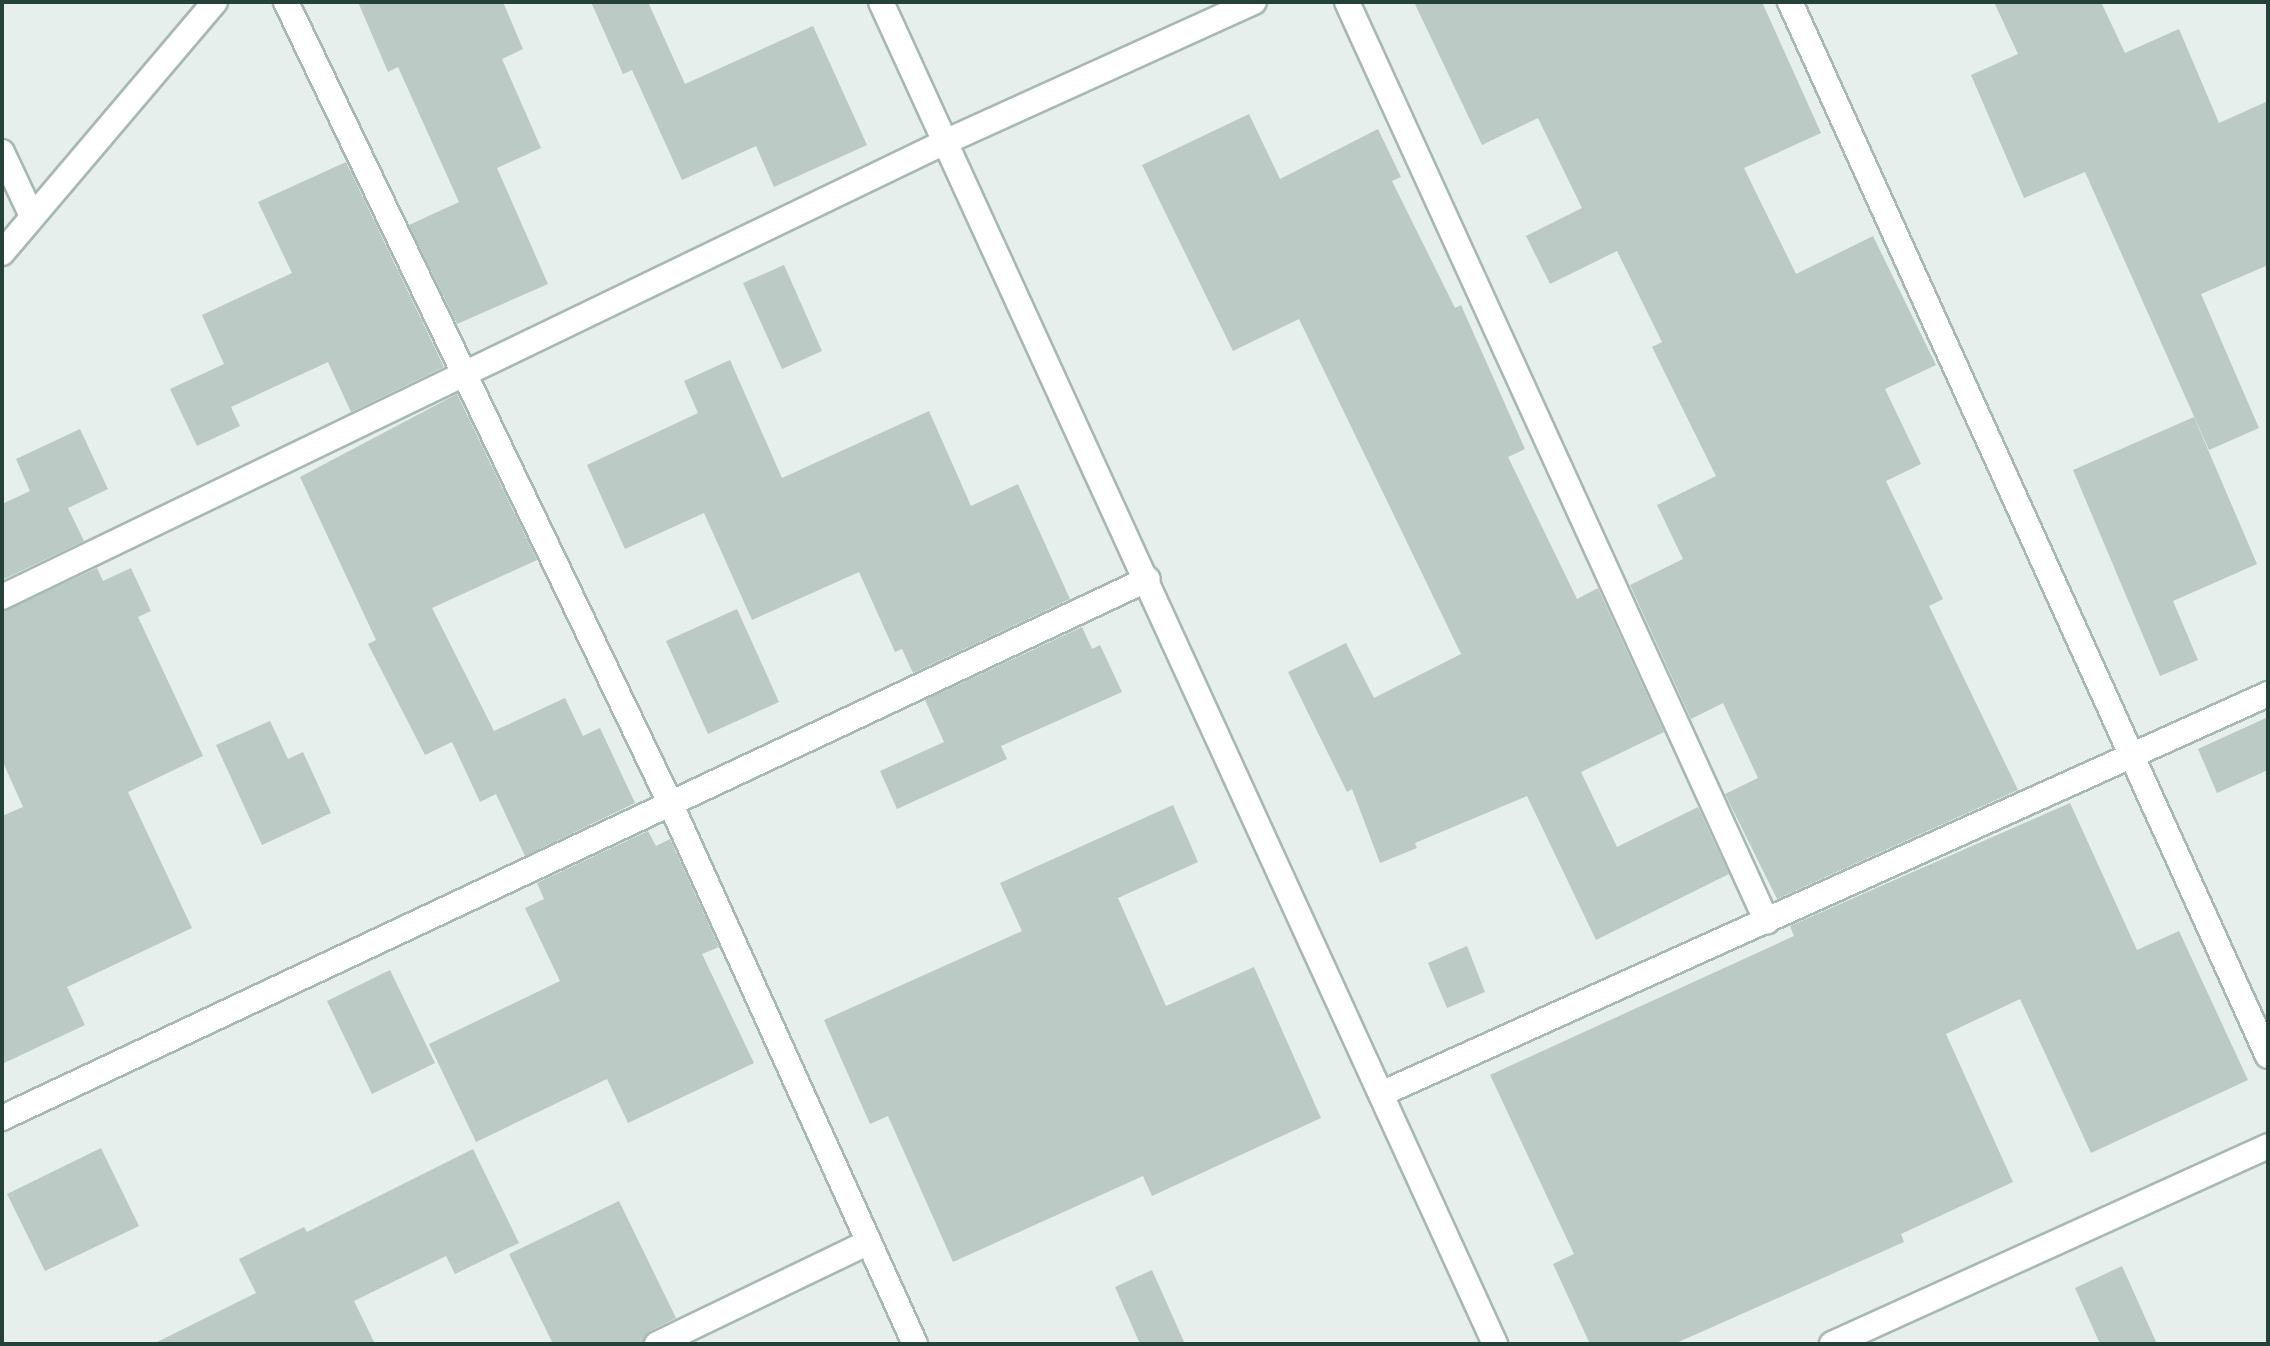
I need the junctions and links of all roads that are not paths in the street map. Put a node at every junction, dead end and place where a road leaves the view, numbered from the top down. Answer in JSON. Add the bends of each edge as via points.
{"nodes":[{"id":1,"x":215,"y":2,"type":"edge"},
{"id":2,"x":286,"y":2,"type":"edge"},
{"id":3,"x":881,"y":2,"type":"edge"},
{"id":4,"x":1254,"y":2,"type":"edge"},
{"id":5,"x":1347,"y":2,"type":"edge"},
{"id":6,"x":1790,"y":2,"type":"edge"},
{"id":7,"x":945,"y":142,"type":"junction"},
{"id":8,"x":2,"y":152,"type":"edge"},
{"id":9,"x":32,"y":216,"type":"junction"},
{"id":10,"x":2,"y":253,"type":"edge"},
{"id":11,"x":467,"y":374,"type":"junction"},
{"id":12,"x":1148,"y":579,"type":"junction"},
{"id":13,"x":2,"y":597,"type":"edge"},
{"id":14,"x":2268,"y":694,"type":"edge"},
{"id":15,"x":2130,"y":755,"type":"junction"},
{"id":16,"x":672,"y":807,"type":"junction"},
{"id":17,"x":1767,"y":922,"type":"junction"},
{"id":18,"x":2268,"y":1056,"type":"edge"},
{"id":19,"x":1381,"y":1094,"type":"junction"},
{"id":20,"x":2,"y":1118,"type":"edge"},
{"id":21,"x":2268,"y":1146,"type":"edge"},
{"id":22,"x":869,"y":1242,"type":"junction"},
{"id":23,"x":657,"y":1344,"type":"edge"},
{"id":24,"x":915,"y":1344,"type":"edge"},
{"id":25,"x":1495,"y":1344,"type":"edge"},
{"id":26,"x":1832,"y":1344,"type":"edge"}],
"edges":[{"from":1,"to":9,"type":"street"},
{"from":2,"to":11,"type":"street"},
{"from":3,"to":7,"type":"street"},
{"from":4,"to":7,"type":"street"},
{"from":5,"to":17,"type":"street"},
{"from":6,"to":15,"type":"street"},
{"from":7,"to":11,"type":"street"},
{"from":7,"to":12,"type":"street"},
{"from":8,"to":9,"type":"street"},
{"from":9,"to":10,"type":"street"},
{"from":11,"to":13,"type":"street"},
{"from":11,"to":16,"type":"street"},
{"from":12,"to":16,"type":"street"},
{"from":12,"to":19,"type":"street"},
{"from":14,"to":15,"type":"street"},
{"from":15,"to":17,"type":"street"},
{"from":15,"to":18,"type":"street"},
{"from":16,"to":20,"type":"street"},
{"from":16,"to":22,"type":"street"},
{"from":17,"to":19,"type":"street"},
{"from":19,"to":25,"type":"street"},
{"from":21,"to":26,"type":"street"},
{"from":22,"to":23,"type":"street"},
{"from":22,"to":24,"type":"street"}]}
